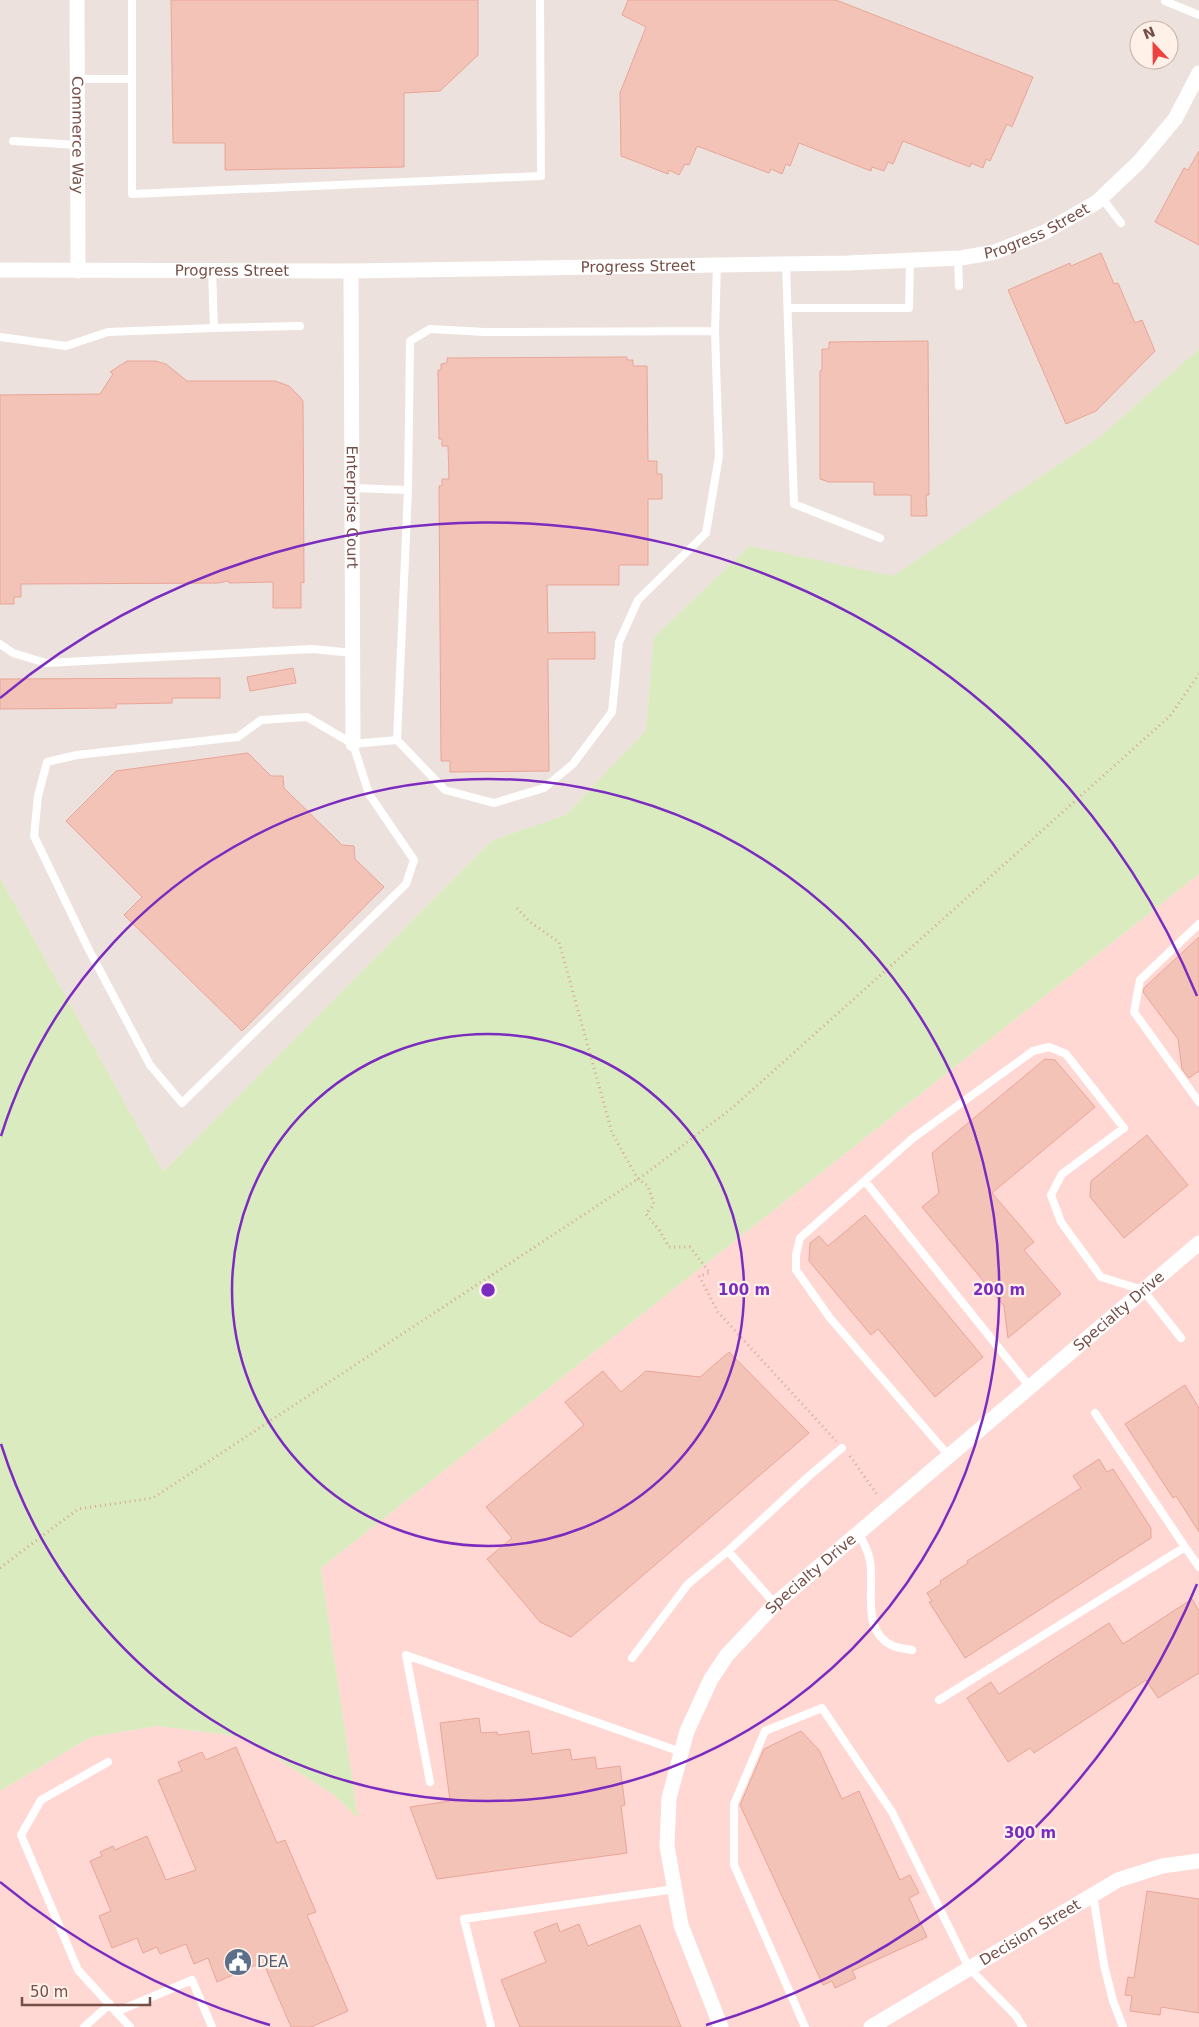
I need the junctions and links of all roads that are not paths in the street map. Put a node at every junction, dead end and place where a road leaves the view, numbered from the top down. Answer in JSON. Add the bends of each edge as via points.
{"nodes":[{"id":1,"x":76,"y":0,"type":"edge"},
{"id":2,"x":132,"y":0,"type":"edge"},
{"id":3,"x":540,"y":0,"type":"edge"},
{"id":4,"x":1165,"y":1,"type":"edge"},
{"id":5,"x":1199,"y":15,"type":"edge"},
{"id":6,"x":1198,"y":76,"type":"edge"},
{"id":7,"x":77,"y":79,"type":"junction"},
{"id":8,"x":132,"y":79,"type":"junction"},
{"id":9,"x":13,"y":141,"type":"dead end"},
{"id":10,"x":78,"y":145,"type":"junction"},
{"id":11,"x":1101,"y":197,"type":"junction"},
{"id":12,"x":1121,"y":223,"type":"dead end"},
{"id":13,"x":958,"y":258,"type":"junction"},
{"id":14,"x":910,"y":260,"type":"junction"},
{"id":15,"x":786,"y":264,"type":"junction"},
{"id":16,"x":717,"y":265,"type":"junction"},
{"id":17,"x":0,"y":270,"type":"edge"},
{"id":18,"x":78,"y":271,"type":"junction"},
{"id":19,"x":212,"y":271,"type":"junction"},
{"id":20,"x":351,"y":271,"type":"junction"},
{"id":21,"x":959,"y":286,"type":"dead end"},
{"id":22,"x":788,"y":308,"type":"junction"},
{"id":23,"x":300,"y":326,"type":"dead end"},
{"id":24,"x":214,"y":328,"type":"junction"},
{"id":25,"x":715,"y":331,"type":"junction"},
{"id":26,"x":0,"y":337,"type":"edge"},
{"id":27,"x":352,"y":488,"type":"junction"},
{"id":28,"x":408,"y":490,"type":"junction"},
{"id":29,"x":880,"y":538,"type":"dead end"},
{"id":30,"x":0,"y":644,"type":"edge"},
{"id":31,"x":353,"y":653,"type":"junction"},
{"id":32,"x":397,"y":740,"type":"junction"},
{"id":33,"x":353,"y":744,"type":"junction"},
{"id":34,"x":1199,"y":924,"type":"edge"},
{"id":35,"x":1199,"y":1102,"type":"edge"},
{"id":36,"x":865,"y":1181,"type":"junction"},
{"id":37,"x":1199,"y":1243,"type":"edge"},
{"id":38,"x":1143,"y":1290,"type":"junction"},
{"id":39,"x":1181,"y":1338,"type":"dead end"},
{"id":40,"x":1030,"y":1387,"type":"junction"},
{"id":41,"x":1095,"y":1413,"type":"dead end"},
{"id":42,"x":842,"y":1448,"type":"road end"},
{"id":43,"x":949,"y":1456,"type":"junction"},
{"id":44,"x":858,"y":1533,"type":"junction"},
{"id":45,"x":1185,"y":1547,"type":"junction"},
{"id":46,"x":728,"y":1550,"type":"junction"},
{"id":47,"x":1199,"y":1567,"type":"edge"},
{"id":48,"x":775,"y":1604,"type":"junction"},
{"id":49,"x":912,"y":1650,"type":"dead end"},
{"id":50,"x":632,"y":1658,"type":"dead end"},
{"id":51,"x":939,"y":1700,"type":"dead end"},
{"id":52,"x":682,"y":1752,"type":"junction"},
{"id":53,"x":108,"y":1762,"type":"dead end"},
{"id":54,"x":430,"y":1782,"type":"dead end"},
{"id":55,"x":1199,"y":1861,"type":"edge"},
{"id":56,"x":675,"y":1889,"type":"junction"},
{"id":57,"x":1093,"y":1894,"type":"junction"},
{"id":58,"x":970,"y":1968,"type":"junction"},
{"id":59,"x":110,"y":2004,"type":"junction"},
{"id":60,"x":116,"y":2012,"type":"junction"},
{"id":61,"x":84,"y":2027,"type":"edge"},
{"id":62,"x":130,"y":2027,"type":"edge"},
{"id":63,"x":212,"y":2027,"type":"edge"},
{"id":64,"x":491,"y":2027,"type":"edge"},
{"id":65,"x":721,"y":2027,"type":"edge"},
{"id":66,"x":805,"y":2027,"type":"edge"},
{"id":67,"x":871,"y":2027,"type":"edge"},
{"id":68,"x":1023,"y":2027,"type":"edge"},
{"id":69,"x":1123,"y":2027,"type":"edge"}],
"edges":[{"from":1,"to":7,"type":"street","name":"Commerce Way"},
{"from":2,"to":8,"type":"lane"},
{"from":3,"to":8,"type":"lane","via":[[542,176],[132,194]]},
{"from":4,"to":5,"type":"lane"},
{"from":6,"to":11,"type":"street","name":"Progress Street","via":[[1174,119],[1139,162]]},
{"from":7,"to":8,"type":"lane"},
{"from":7,"to":10,"type":"street","name":"Commerce Way"},
{"from":9,"to":10,"type":"lane"},
{"from":10,"to":18,"type":"street","name":"Commerce Way"},
{"from":11,"to":12,"type":"lane"},
{"from":11,"to":13,"type":"street","name":"Progress Street","via":[[1045,232],[995,252]]},
{"from":13,"to":14,"type":"street","name":"Progress Street"},
{"from":13,"to":21,"type":"lane"},
{"from":14,"to":15,"type":"street","name":"Progress Street"},
{"from":14,"to":22,"type":"lane","via":[[910,308]]},
{"from":15,"to":16,"type":"street","name":"Progress Street"},
{"from":15,"to":22,"type":"lane"},
{"from":16,"to":20,"type":"street","name":"Progress Street"},
{"from":16,"to":25,"type":"lane"},
{"from":17,"to":18,"type":"street","name":"Progress Street"},
{"from":18,"to":19,"type":"street","name":"Progress Street"},
{"from":19,"to":20,"type":"street","name":"Progress Street"},
{"from":19,"to":24,"type":"lane"},
{"from":20,"to":27,"type":"street","name":"Enterprise Court"},
{"from":22,"to":29,"type":"lane","via":[[794,504]]},
{"from":23,"to":24,"type":"lane"},
{"from":24,"to":26,"type":"lane","via":[[108,332],[66,346]]},
{"from":25,"to":28,"type":"lane","via":[[485,332],[430,329],[410,341]]},
{"from":25,"to":32,"type":"lane","via":[[719,456],[706,533],[638,600],[619,642],[612,712],[573,764],[544,788],[494,803],[445,790]]},
{"from":27,"to":28,"type":"lane"},
{"from":27,"to":31,"type":"street","name":"Enterprise Court"},
{"from":28,"to":32,"type":"lane"},
{"from":30,"to":31,"type":"lane","via":[[13,653],[46,663],[312,650]]},
{"from":31,"to":33,"type":"street","name":"Enterprise Court"},
{"from":32,"to":33,"type":"lane"},
{"from":33,"to":33,"type":"lane","via":[[369,794],[414,860],[406,884],[182,1104],[150,1065],[34,836],[38,796],[47,762],[77,755],[238,737],[261,720],[307,717]]},
{"from":34,"to":35,"type":"lane","via":[[1140,980],[1134,1012]]},
{"from":36,"to":38,"type":"lane","via":[[921,1132],[1033,1051],[1049,1047],[1066,1054],[1124,1128],[1062,1174],[1051,1194],[1061,1222],[1101,1277]]},
{"from":36,"to":40,"type":"lane"},
{"from":36,"to":43,"type":"lane","via":[[800,1238],[796,1270],[830,1318]]},
{"from":37,"to":38,"type":"street","name":"Specialty Drive"},
{"from":38,"to":39,"type":"lane"},
{"from":38,"to":40,"type":"street","name":"Specialty Drive"},
{"from":40,"to":43,"type":"street","name":"Specialty Drive"},
{"from":41,"to":45,"type":"lane"},
{"from":42,"to":46,"type":"lane"},
{"from":43,"to":44,"type":"street","name":"Specialty Drive"},
{"from":44,"to":48,"type":"street","name":"Specialty Drive"},
{"from":44,"to":49,"type":"lane","via":[[870,1562],[871,1617],[876,1629],[892,1646]]},
{"from":45,"to":47,"type":"lane"},
{"from":45,"to":51,"type":"lane"},
{"from":46,"to":48,"type":"lane"},
{"from":46,"to":50,"type":"lane","via":[[688,1584]]},
{"from":48,"to":52,"type":"street","name":"Specialty Drive","via":[[727,1655],[711,1679],[687,1731]]},
{"from":52,"to":54,"type":"lane","via":[[406,1656]]},
{"from":52,"to":56,"type":"street","name":"Specialty Drive","via":[[669,1798],[667,1846]]},
{"from":53,"to":59,"type":"lane","via":[[40,1800],[21,1835],[78,1970]]},
{"from":55,"to":57,"type":"street","name":"Decision Street","via":[[1153,1868],[1118,1880]]},
{"from":56,"to":64,"type":"lane","via":[[464,1919]]},
{"from":56,"to":65,"type":"street","name":"Specialty Drive","via":[[681,1925]]},
{"from":57,"to":58,"type":"street","name":"Decision Street"},
{"from":57,"to":69,"type":"lane","via":[[1104,1965]]},
{"from":58,"to":66,"type":"lane","via":[[892,1812],[822,1708],[765,1731],[734,1804],[734,1865]]},
{"from":58,"to":67,"type":"street","name":"Decision Street"},
{"from":58,"to":68,"type":"lane"},
{"from":59,"to":60,"type":"lane"},
{"from":59,"to":61,"type":"lane"},
{"from":60,"to":62,"type":"lane"},
{"from":60,"to":63,"type":"lane","via":[[192,1980]]}]}
